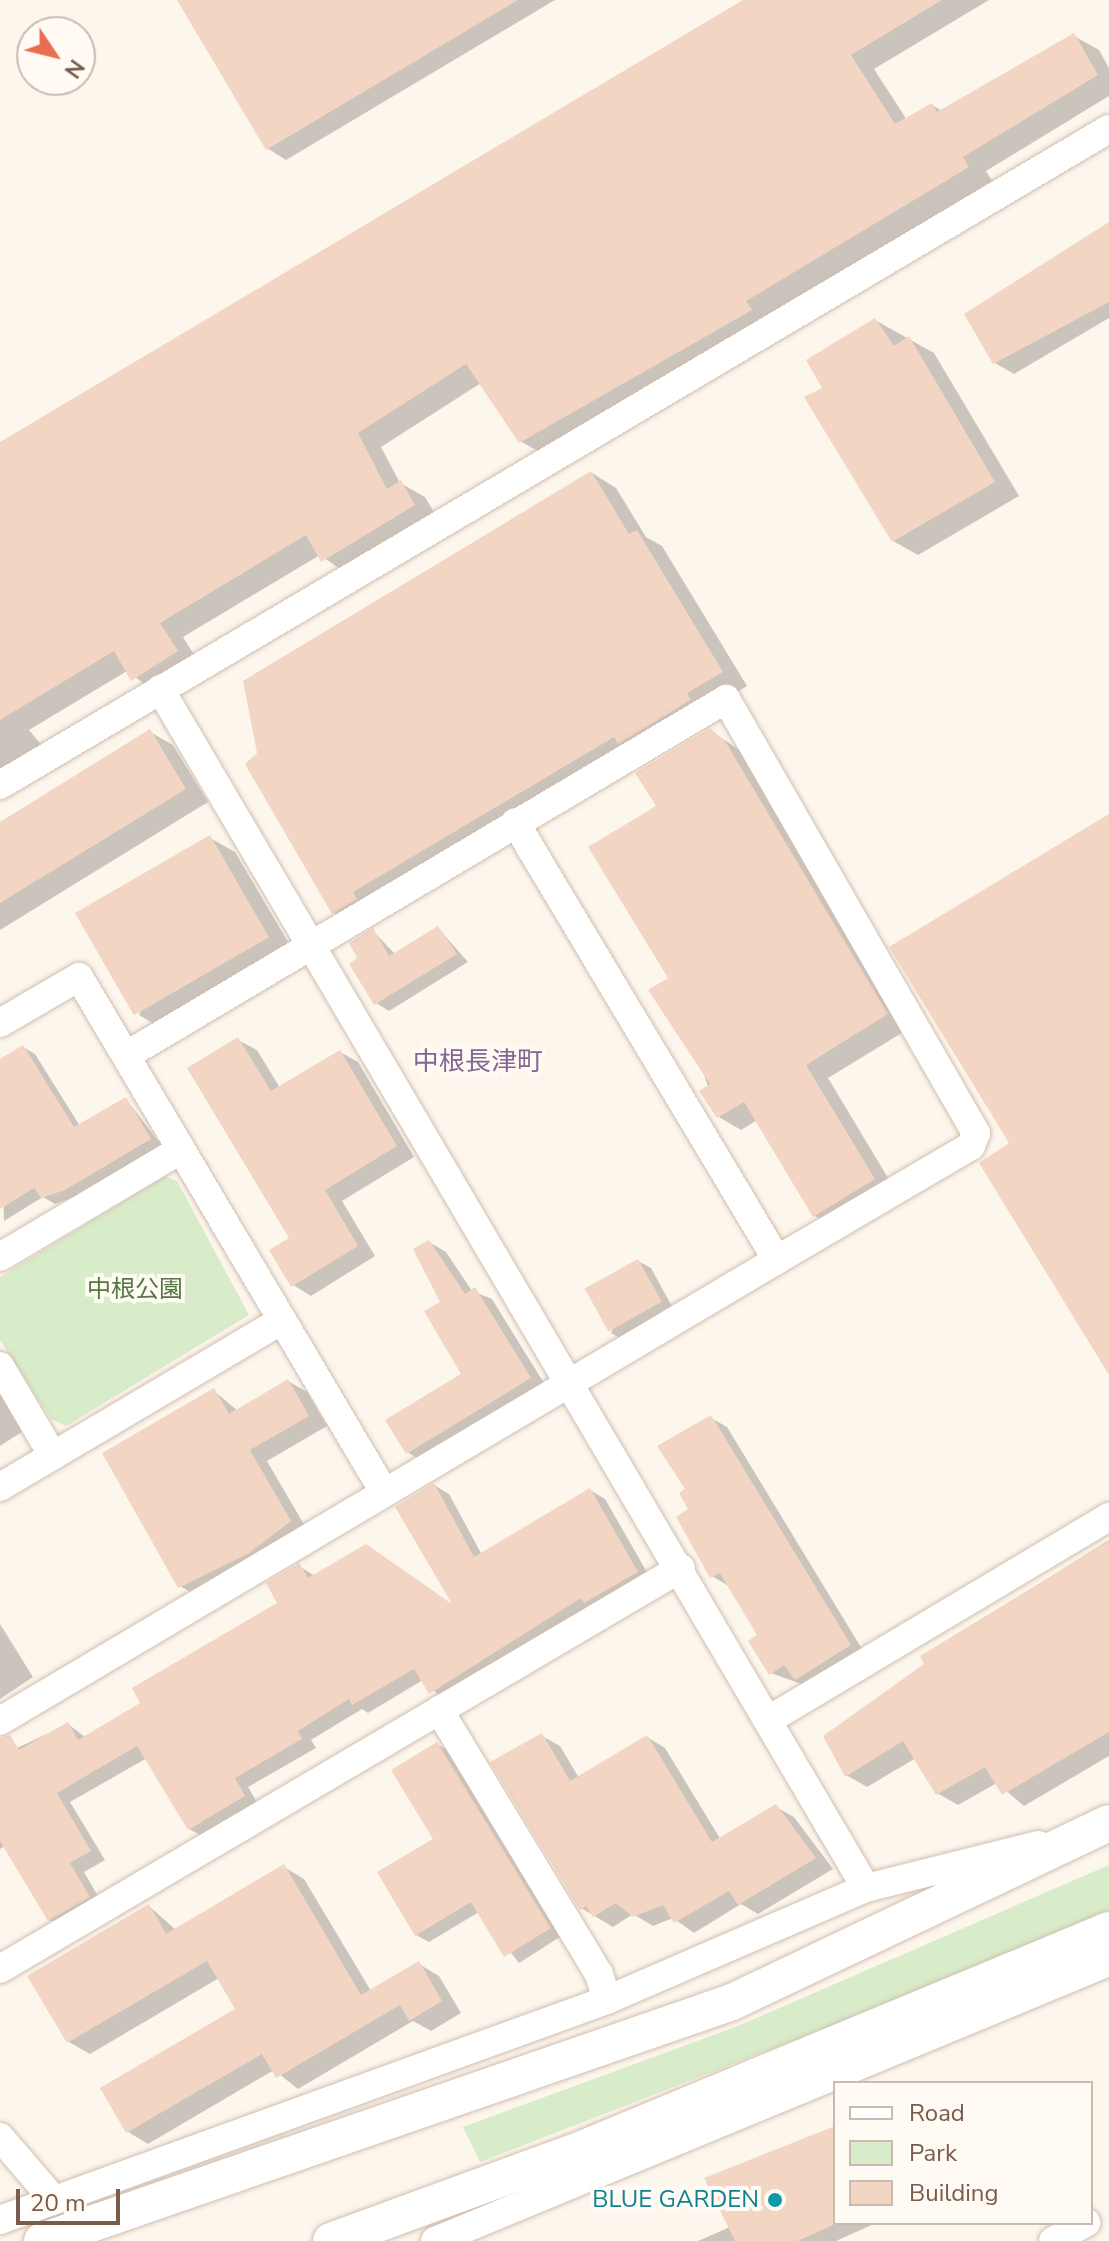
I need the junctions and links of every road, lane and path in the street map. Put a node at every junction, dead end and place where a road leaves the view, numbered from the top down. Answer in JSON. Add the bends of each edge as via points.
{"nodes":[{"id":1,"x":1109,"y":129,"type":"edge"},
{"id":2,"x":160,"y":689,"type":"junction"},
{"id":3,"x":0,"y":785,"type":"edge"},
{"id":4,"x":515,"y":822,"type":"junction"},
{"id":5,"x":311,"y":943,"type":"junction"},
{"id":6,"x":0,"y":1023,"type":"edge"},
{"id":7,"x":127,"y":1055,"type":"junction"},
{"id":8,"x":180,"y":1150,"type":"junction"},
{"id":9,"x":0,"y":1257,"type":"edge"},
{"id":10,"x":777,"y":1260,"type":"junction"},
{"id":11,"x":282,"y":1320,"type":"junction"},
{"id":12,"x":0,"y":1366,"type":"edge"},
{"id":13,"x":570,"y":1382,"type":"junction"},
{"id":14,"x":53,"y":1456,"type":"junction"},
{"id":15,"x":0,"y":1487,"type":"edge"},
{"id":16,"x":384,"y":1492,"type":"junction"},
{"id":17,"x":1109,"y":1517,"type":"edge"},
{"id":18,"x":681,"y":1568,"type":"junction"},
{"id":19,"x":439,"y":1710,"type":"junction"},
{"id":20,"x":770,"y":1719,"type":"junction"},
{"id":21,"x":0,"y":1721,"type":"edge"},
{"id":22,"x":1101,"y":1827,"type":"edge"},
{"id":23,"x":866,"y":1888,"type":"junction"},
{"id":24,"x":1109,"y":1930,"type":"edge"},
{"id":25,"x":1109,"y":1962,"type":"edge"},
{"id":26,"x":0,"y":1969,"type":"edge"},
{"id":27,"x":607,"y":2000,"type":"junction"},
{"id":28,"x":0,"y":2137,"type":"edge"},
{"id":29,"x":54,"y":2200,"type":"junction"},
{"id":30,"x":0,"y":2220,"type":"edge"},
{"id":31,"x":1083,"y":2225,"type":"edge"},
{"id":32,"x":465,"y":2236,"type":"edge"},
{"id":33,"x":42,"y":2241,"type":"edge"},
{"id":34,"x":331,"y":2241,"type":"edge"},
{"id":35,"x":435,"y":2241,"type":"edge"},
{"id":36,"x":1053,"y":2241,"type":"edge"}],
"edges":[{"from":1,"to":2,"type":"street"},
{"from":2,"to":3,"type":"street"},
{"from":2,"to":5,"type":"street"},
{"from":4,"to":5,"type":"street"},
{"from":4,"to":10,"type":"street"},
{"from":4,"to":10,"type":"street","via":[[726,699],[976,1133],[971,1146]]},
{"from":5,"to":7,"type":"street"},
{"from":5,"to":13,"type":"street"},
{"from":6,"to":7,"type":"street","via":[[79,977]]},
{"from":7,"to":8,"type":"street"},
{"from":8,"to":9,"type":"street"},
{"from":8,"to":11,"type":"street"},
{"from":10,"to":13,"type":"street"},
{"from":11,"to":14,"type":"street"},
{"from":11,"to":16,"type":"street"},
{"from":12,"to":14,"type":"street"},
{"from":13,"to":16,"type":"street"},
{"from":13,"to":18,"type":"street"},
{"from":14,"to":15,"type":"street"},
{"from":16,"to":21,"type":"street"},
{"from":17,"to":20,"type":"street"},
{"from":18,"to":19,"type":"street"},
{"from":18,"to":20,"type":"street"},
{"from":19,"to":26,"type":"street"},
{"from":19,"to":27,"type":"street"},
{"from":20,"to":23,"type":"street"},
{"from":22,"to":23,"type":"street"},
{"from":22,"to":33,"type":"street","via":[[732,2002]]},
{"from":23,"to":27,"type":"street"},
{"from":24,"to":34,"type":"street"},
{"from":25,"to":32,"type":"street"},
{"from":27,"to":29,"type":"street"},
{"from":28,"to":29,"type":"street"},
{"from":29,"to":30,"type":"street"},
{"from":31,"to":36,"type":"street"},
{"from":32,"to":35,"type":"street"}]}
